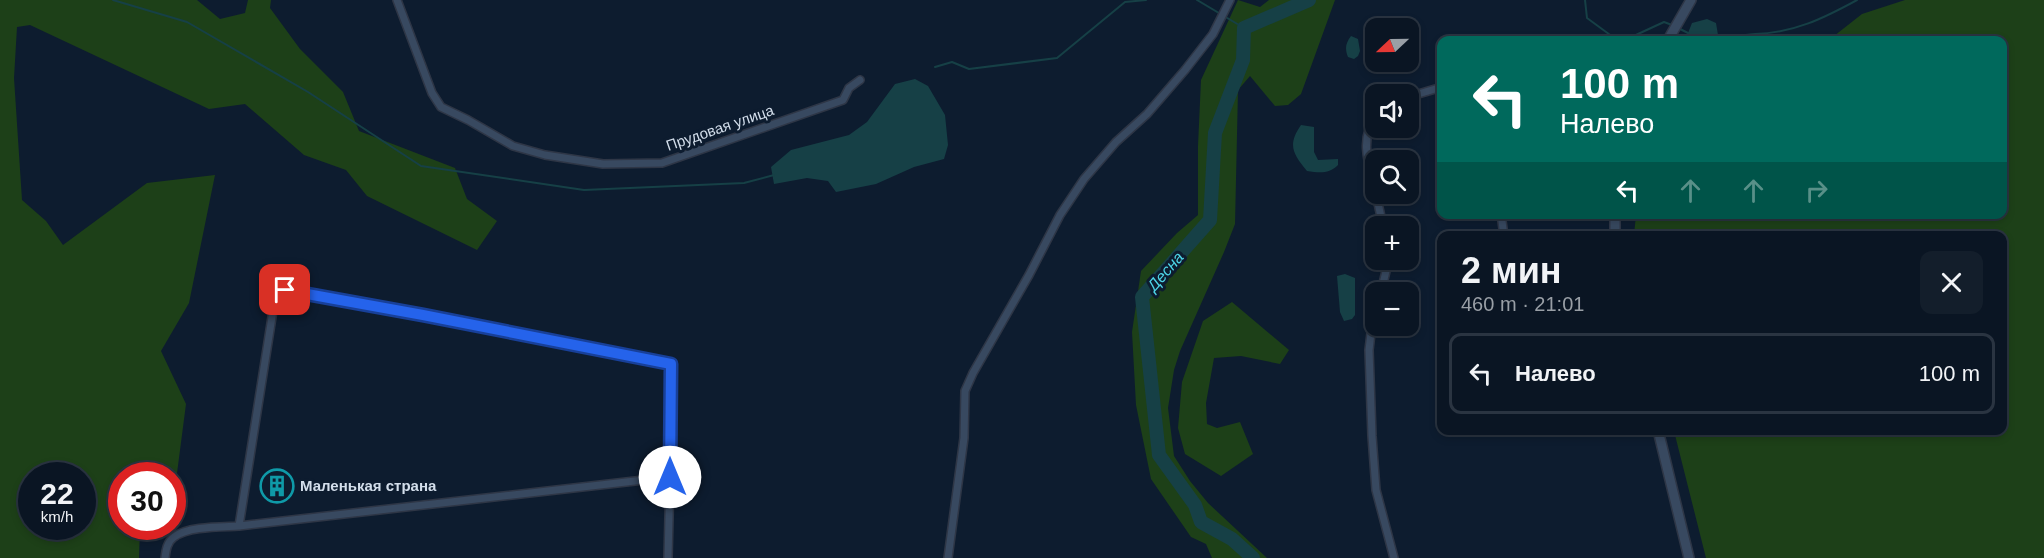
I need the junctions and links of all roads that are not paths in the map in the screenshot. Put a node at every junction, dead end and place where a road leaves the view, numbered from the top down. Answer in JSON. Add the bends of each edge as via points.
{"nodes":[{"id":1,"x":397,"y":0,"type":"edge"},
{"id":2,"x":1230,"y":0,"type":"edge"},
{"id":3,"x":1691,"y":0,"type":"edge"},
{"id":4,"x":1670,"y":36,"type":"edge"},
{"id":5,"x":860,"y":80,"type":"dead end"},
{"id":6,"x":1437,"y":88,"type":"edge"},
{"id":7,"x":1419,"y":94,"type":"edge"},
{"id":8,"x":1371,"y":336,"type":"edge"},
{"id":9,"x":1659,"y":435,"type":"edge"},
{"id":10,"x":670,"y":477,"type":"junction"},
{"id":11,"x":239,"y":526,"type":"junction"},
{"id":12,"x":165,"y":558,"type":"edge"},
{"id":13,"x":668,"y":558,"type":"edge"},
{"id":14,"x":948,"y":558,"type":"edge"},
{"id":15,"x":1395,"y":558,"type":"edge"},
{"id":16,"x":1689,"y":558,"type":"edge"}],
"edges":[{"from":1,"to":5,"type":"street","name":"Прудовая улица","via":[[441,107],[513,146],[545,155],[603,164],[662,163],[843,100],[849,88]]},
{"from":2,"to":14,"type":"street","via":[[1213,34],[1147,114],[1084,179],[973,373],[965,391],[964,438]]},
{"from":3,"to":4,"type":"street"},
{"from":6,"to":7,"type":"street"},
{"from":8,"to":15,"type":"street","via":[[1377,490]]},
{"from":9,"to":16,"type":"street"},
{"from":10,"to":11,"type":"street"},
{"from":10,"to":11,"type":"street","via":[[671,364],[285,290],[275,298]]},
{"from":10,"to":13,"type":"street"},
{"from":11,"to":12,"type":"street","via":[[175,536],[168,542]]}]}
